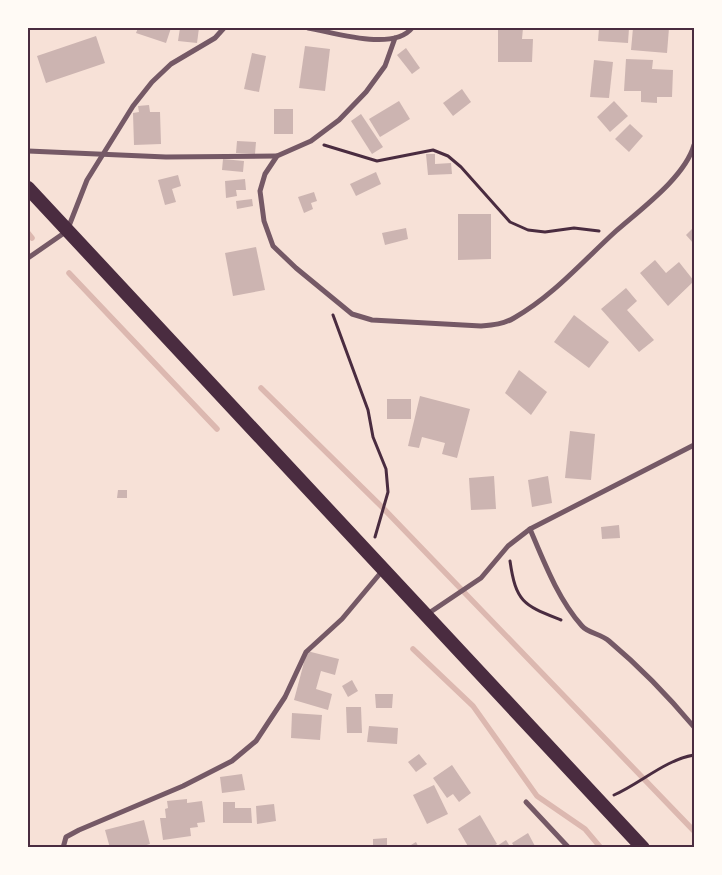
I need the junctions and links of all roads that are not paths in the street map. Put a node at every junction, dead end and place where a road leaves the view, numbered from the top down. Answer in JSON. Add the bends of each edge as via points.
{"nodes":[{"id":1,"x":224,"y":28,"type":"edge"},
{"id":2,"x":308,"y":28,"type":"edge"},
{"id":3,"x":412,"y":28,"type":"edge"},
{"id":4,"x":395,"y":38,"type":"junction"},
{"id":5,"x":694,"y":145,"type":"edge"},
{"id":6,"x":28,"y":151,"type":"edge"},
{"id":7,"x":104,"y":155,"type":"junction"},
{"id":8,"x":277,"y":156,"type":"junction"},
{"id":9,"x":28,"y":188,"type":"edge"},
{"id":10,"x":67,"y":231,"type":"junction"},
{"id":11,"x":28,"y":258,"type":"edge"},
{"id":12,"x":694,"y":445,"type":"edge"},
{"id":13,"x":530,"y":529,"type":"junction"},
{"id":14,"x":383,"y":569,"type":"junction"},
{"id":15,"x":426,"y":615,"type":"junction"},
{"id":16,"x":694,"y":728,"type":"edge"},
{"id":17,"x":526,"y":802,"type":"dead end"},
{"id":18,"x":63,"y":848,"type":"edge"},
{"id":19,"x":569,"y":848,"type":"edge"},
{"id":20,"x":643,"y":848,"type":"edge"}],
"edges":[{"from":1,"to":7,"type":"street","via":[[215,38],[171,64],[152,82],[133,106]]},
{"from":2,"to":4,"type":"street","via":[[372,40]]},
{"from":3,"to":4,"type":"street"},
{"from":4,"to":8,"type":"street","via":[[385,66],[339,120],[311,141]]},
{"from":5,"to":8,"type":"street","via":[[691,157],[676,176],[570,276],[514,318],[481,326],[372,320],[352,314],[296,268],[273,246],[264,221],[260,191],[264,174]]},
{"from":6,"to":7,"type":"street"},
{"from":7,"to":8,"type":"street"},
{"from":7,"to":10,"type":"street","via":[[87,180]]},
{"from":9,"to":10,"type":"highway"},
{"from":10,"to":11,"type":"street"},
{"from":10,"to":14,"type":"highway"},
{"from":12,"to":13,"type":"street"},
{"from":13,"to":15,"type":"street","via":[[508,546],[481,578]]},
{"from":13,"to":16,"type":"street","via":[[556,587],[583,628],[606,638],[630,659]]},
{"from":14,"to":15,"type":"highway"},
{"from":14,"to":18,"type":"street","via":[[342,619],[306,652],[285,697],[256,741],[232,761],[183,786],[66,837]]},
{"from":15,"to":20,"type":"highway"},
{"from":17,"to":19,"type":"street"}]}
